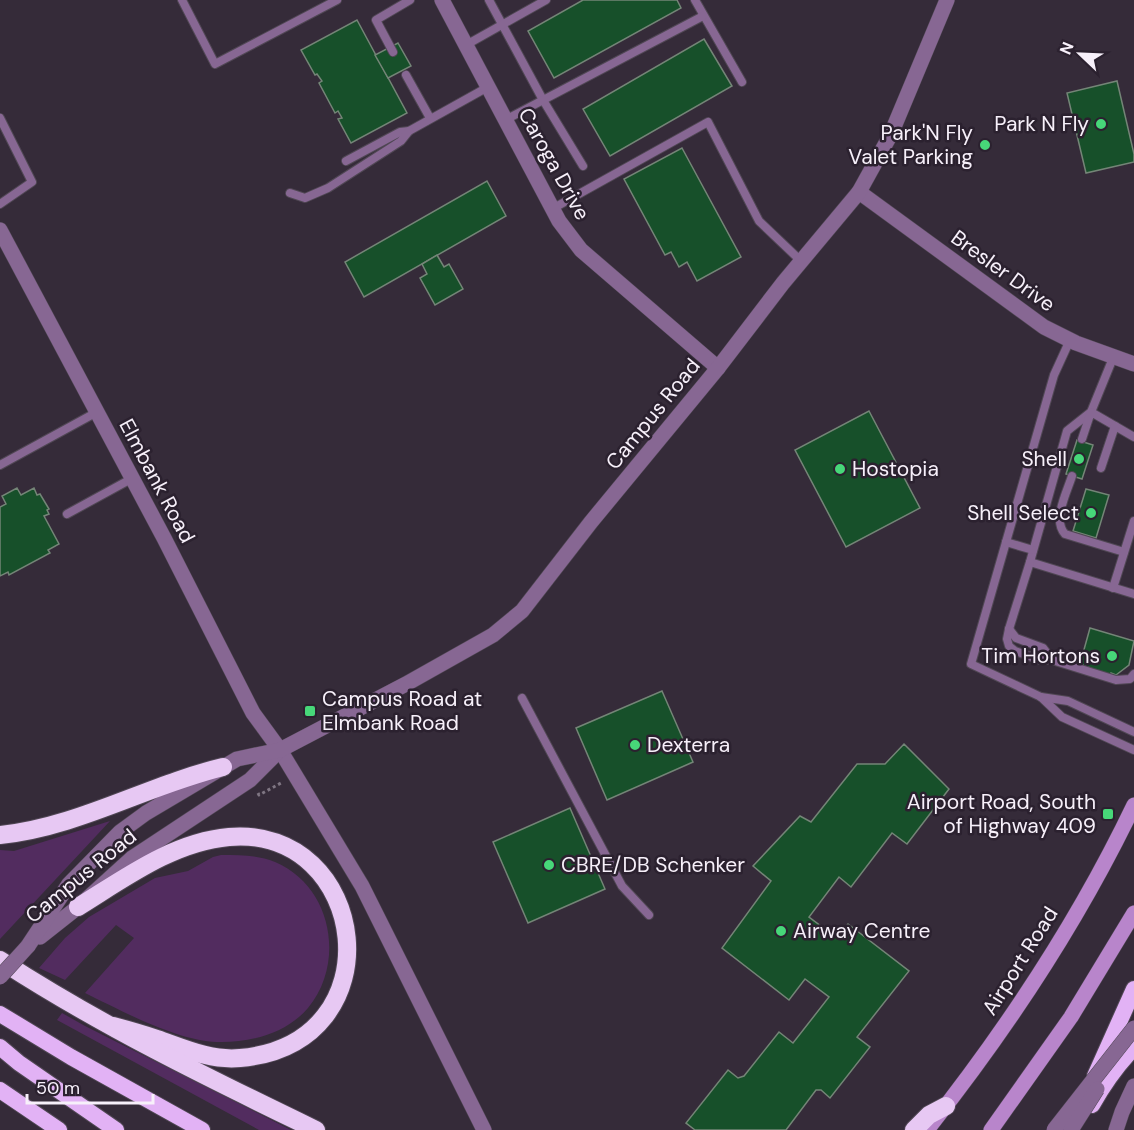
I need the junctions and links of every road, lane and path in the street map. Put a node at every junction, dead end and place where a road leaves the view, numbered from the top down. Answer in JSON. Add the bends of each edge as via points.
{"nodes":[{"id":1,"x":182,"y":0,"type":"edge"},
{"id":2,"x":336,"y":0,"type":"edge"},
{"id":3,"x":410,"y":0,"type":"edge"},
{"id":4,"x":442,"y":0,"type":"edge"},
{"id":5,"x":489,"y":0,"type":"edge"},
{"id":6,"x":546,"y":0,"type":"edge"},
{"id":7,"x":695,"y":0,"type":"edge"},
{"id":8,"x":947,"y":0,"type":"edge"},
{"id":9,"x":703,"y":16,"type":"junction"},
{"id":10,"x":502,"y":25,"type":"junction"},
{"id":11,"x":466,"y":45,"type":"junction"},
{"id":12,"x":393,"y":52,"type":"dead end"},
{"id":13,"x":406,"y":75,"type":"dead end"},
{"id":14,"x":742,"y":82,"type":"dead end"},
{"id":15,"x":488,"y":87,"type":"junction"},
{"id":16,"x":543,"y":100,"type":"junction"},
{"id":17,"x":0,"y":118,"type":"edge"},
{"id":18,"x":430,"y":118,"type":"junction"},
{"id":19,"x":505,"y":120,"type":"junction"},
{"id":20,"x":409,"y":130,"type":"junction"},
{"id":21,"x":372,"y":147,"type":"junction"},
{"id":22,"x":378,"y":156,"type":"junction"},
{"id":23,"x":346,"y":161,"type":"dead end"},
{"id":24,"x":582,"y":166,"type":"dead end"},
{"id":25,"x":859,"y":192,"type":"junction"},
{"id":26,"x":290,"y":193,"type":"dead end"},
{"id":27,"x":0,"y":204,"type":"edge"},
{"id":28,"x":552,"y":209,"type":"junction"},
{"id":29,"x":0,"y":230,"type":"edge"},
{"id":30,"x":801,"y":261,"type":"junction"},
{"id":31,"x":1070,"y":340,"type":"junction"},
{"id":32,"x":1113,"y":358,"type":"junction"},
{"id":33,"x":1134,"y":364,"type":"edge"},
{"id":34,"x":718,"y":368,"type":"junction"},
{"id":35,"x":97,"y":412,"type":"junction"},
{"id":36,"x":1090,"y":412,"type":"junction"},
{"id":37,"x":1115,"y":426,"type":"junction"},
{"id":38,"x":1134,"y":437,"type":"edge"},
{"id":39,"x":1082,"y":439,"type":"dead end"},
{"id":40,"x":0,"y":465,"type":"edge"},
{"id":41,"x":1101,"y":468,"type":"dead end"},
{"id":42,"x":1072,"y":476,"type":"dead end"},
{"id":43,"x":131,"y":479,"type":"junction"},
{"id":44,"x":1050,"y":489,"type":"junction"},
{"id":45,"x":1066,"y":494,"type":"junction"},
{"id":46,"x":67,"y":513,"type":"dead end"},
{"id":47,"x":1134,"y":521,"type":"edge"},
{"id":48,"x":1132,"y":536,"type":"edge"},
{"id":49,"x":1006,"y":542,"type":"junction"},
{"id":50,"x":1033,"y":550,"type":"junction"},
{"id":51,"x":1125,"y":552,"type":"junction"},
{"id":52,"x":1030,"y":562,"type":"junction"},
{"id":53,"x":1113,"y":588,"type":"junction"},
{"id":54,"x":1134,"y":594,"type":"edge"},
{"id":55,"x":1134,"y":674,"type":"edge"},
{"id":56,"x":1041,"y":697,"type":"junction"},
{"id":57,"x":522,"y":698,"type":"dead end"},
{"id":58,"x":1134,"y":732,"type":"edge"},
{"id":59,"x":280,"y":750,"type":"junction"},
{"id":60,"x":1134,"y":750,"type":"edge"},
{"id":61,"x":223,"y":767,"type":"junction"},
{"id":62,"x":286,"y":783,"type":"dead end"},
{"id":63,"x":258,"y":793,"type":"dead end"},
{"id":64,"x":1134,"y":805,"type":"edge"},
{"id":65,"x":0,"y":835,"type":"edge"},
{"id":66,"x":78,"y":906,"type":"junction"},
{"id":67,"x":1134,"y":913,"type":"edge"},
{"id":68,"x":649,"y":915,"type":"dead end"},
{"id":69,"x":28,"y":946,"type":"junction"},
{"id":70,"x":0,"y":960,"type":"edge"},
{"id":71,"x":0,"y":977,"type":"edge"},
{"id":72,"x":1134,"y":989,"type":"edge"},
{"id":73,"x":0,"y":1014,"type":"edge"},
{"id":74,"x":113,"y":1026,"type":"junction"},
{"id":75,"x":1134,"y":1030,"type":"edge"},
{"id":76,"x":0,"y":1047,"type":"edge"},
{"id":77,"x":1134,"y":1048,"type":"edge"},
{"id":78,"x":1134,"y":1086,"type":"edge"},
{"id":79,"x":0,"y":1090,"type":"edge"},
{"id":80,"x":946,"y":1106,"type":"junction"},
{"id":81,"x":59,"y":1130,"type":"edge"},
{"id":82,"x":116,"y":1130,"type":"edge"},
{"id":83,"x":202,"y":1130,"type":"edge"},
{"id":84,"x":316,"y":1130,"type":"edge"},
{"id":85,"x":484,"y":1130,"type":"edge"},
{"id":86,"x":914,"y":1130,"type":"edge"},
{"id":87,"x":927,"y":1130,"type":"edge"},
{"id":88,"x":991,"y":1130,"type":"edge"},
{"id":89,"x":1054,"y":1130,"type":"edge"},
{"id":90,"x":1071,"y":1130,"type":"edge"},
{"id":91,"x":1078,"y":1130,"type":"edge"},
{"id":92,"x":1116,"y":1130,"type":"edge"}],
"edges":[{"from":1,"to":2,"type":"lane","via":[[215,64]]},
{"from":3,"to":12,"type":"lane","via":[[376,20]]},
{"from":4,"to":11,"type":"street","name":"Caroga Drive"},
{"from":5,"to":10,"type":"lane"},
{"from":6,"to":10,"type":"lane"},
{"from":7,"to":9,"type":"lane"},
{"from":8,"to":25,"type":"street","name":"Campus Road","via":[[891,134]]},
{"from":9,"to":14,"type":"lane"},
{"from":9,"to":16,"type":"lane"},
{"from":10,"to":11,"type":"lane"},
{"from":10,"to":16,"type":"lane"},
{"from":11,"to":15,"type":"street","name":"Caroga Drive"},
{"from":13,"to":18,"type":"lane"},
{"from":15,"to":18,"type":"lane"},
{"from":15,"to":19,"type":"street","name":"Caroga Drive"},
{"from":16,"to":19,"type":"lane"},
{"from":16,"to":24,"type":"lane"},
{"from":17,"to":27,"type":"lane","via":[[32,183]]},
{"from":18,"to":20,"type":"lane"},
{"from":19,"to":28,"type":"street","name":"Caroga Drive"},
{"from":20,"to":21,"type":"lane"},
{"from":20,"to":22,"type":"lane","via":[[405,138]]},
{"from":21,"to":22,"type":"lane"},
{"from":21,"to":23,"type":"lane"},
{"from":22,"to":26,"type":"lane","via":[[305,198]]},
{"from":25,"to":30,"type":"street","name":"Campus Road"},
{"from":25,"to":31,"type":"street","name":"Bresler Drive","via":[[1044,327]]},
{"from":28,"to":30,"type":"lane","via":[[708,122],[759,221]]},
{"from":28,"to":34,"type":"street","name":"Caroga Drive","via":[[581,250]]},
{"from":29,"to":35,"type":"street","name":"Elmbank Road"},
{"from":30,"to":34,"type":"street","name":"Campus Road"},
{"from":31,"to":32,"type":"street","name":"Bresler Drive"},
{"from":31,"to":49,"type":"lane","via":[[1054,375]]},
{"from":32,"to":33,"type":"street","name":"Bresler Drive"},
{"from":32,"to":36,"type":"lane"},
{"from":34,"to":59,"type":"street","name":"Campus Road","via":[[522,611],[485,640]]},
{"from":35,"to":40,"type":"lane"},
{"from":35,"to":43,"type":"street","name":"Elmbank Road"},
{"from":36,"to":37,"type":"lane"},
{"from":36,"to":39,"type":"lane"},
{"from":36,"to":44,"type":"lane","via":[[1067,431]]},
{"from":37,"to":38,"type":"lane"},
{"from":37,"to":41,"type":"lane"},
{"from":42,"to":45,"type":"lane"},
{"from":43,"to":46,"type":"lane"},
{"from":43,"to":59,"type":"street","name":"Elmbank Road","via":[[253,713]]},
{"from":44,"to":45,"type":"lane"},
{"from":44,"to":50,"type":"lane"},
{"from":45,"to":51,"type":"lane","via":[[1059,520],[1065,534]]},
{"from":47,"to":48,"type":"lane"},
{"from":48,"to":51,"type":"lane"},
{"from":49,"to":50,"type":"lane"},
{"from":49,"to":56,"type":"lane","via":[[971,664]]},
{"from":50,"to":52,"type":"lane"},
{"from":51,"to":53,"type":"lane"},
{"from":52,"to":53,"type":"lane"},
{"from":52,"to":55,"type":"lane","via":[[1009,629],[1009,646],[1040,660],[1052,660],[1116,680],[1130,679]]},
{"from":53,"to":54,"type":"lane"},
{"from":56,"to":58,"type":"lane","via":[[1068,701]]},
{"from":56,"to":60,"type":"lane","via":[[1062,717]]},
{"from":57,"to":68,"type":"lane","via":[[622,886]]},
{"from":59,"to":61,"type":"street","name":"Campus Road","via":[[237,759]]},
{"from":59,"to":66,"type":"street","name":"Campus Road","via":[[250,780],[132,858]]},
{"from":59,"to":85,"type":"street","name":"Elmbank Road","via":[[362,886]]},
{"from":61,"to":65,"type":"highway","via":[[195,773],[58,823]]},
{"from":61,"to":69,"type":"street","name":"Campus Road","via":[[120,832],[69,884]]},
{"from":62,"to":63,"type":"path"},
{"from":64,"to":80,"type":"main road","name":"Airport Road","via":[[1039,976]]},
{"from":66,"to":69,"type":"street","name":"Campus Road"},
{"from":66,"to":74,"type":"highway","via":[[174,852],[243,837],[272,843],[303,858],[329,885],[344,916],[347,964],[339,993],[320,1022],[284,1048],[227,1058],[195,1053]]},
{"from":67,"to":88,"type":"main road","via":[[1071,1017]]},
{"from":69,"to":71,"type":"street","bridge":true},
{"from":70,"to":74,"type":"highway"},
{"from":72,"to":91,"type":"highway","via":[[1093,1080]]},
{"from":73,"to":83,"type":"highway"},
{"from":74,"to":84,"type":"highway"},
{"from":75,"to":89,"type":"street","bridge":true},
{"from":75,"to":90,"type":"street","bridge":true},
{"from":76,"to":82,"type":"highway"},
{"from":77,"to":91,"type":"highway","via":[[1106,1082]]},
{"from":78,"to":92,"type":"street"},
{"from":79,"to":81,"type":"highway"},
{"from":80,"to":86,"type":"highway"},
{"from":80,"to":87,"type":"main road","name":"Airport Road"}]}
